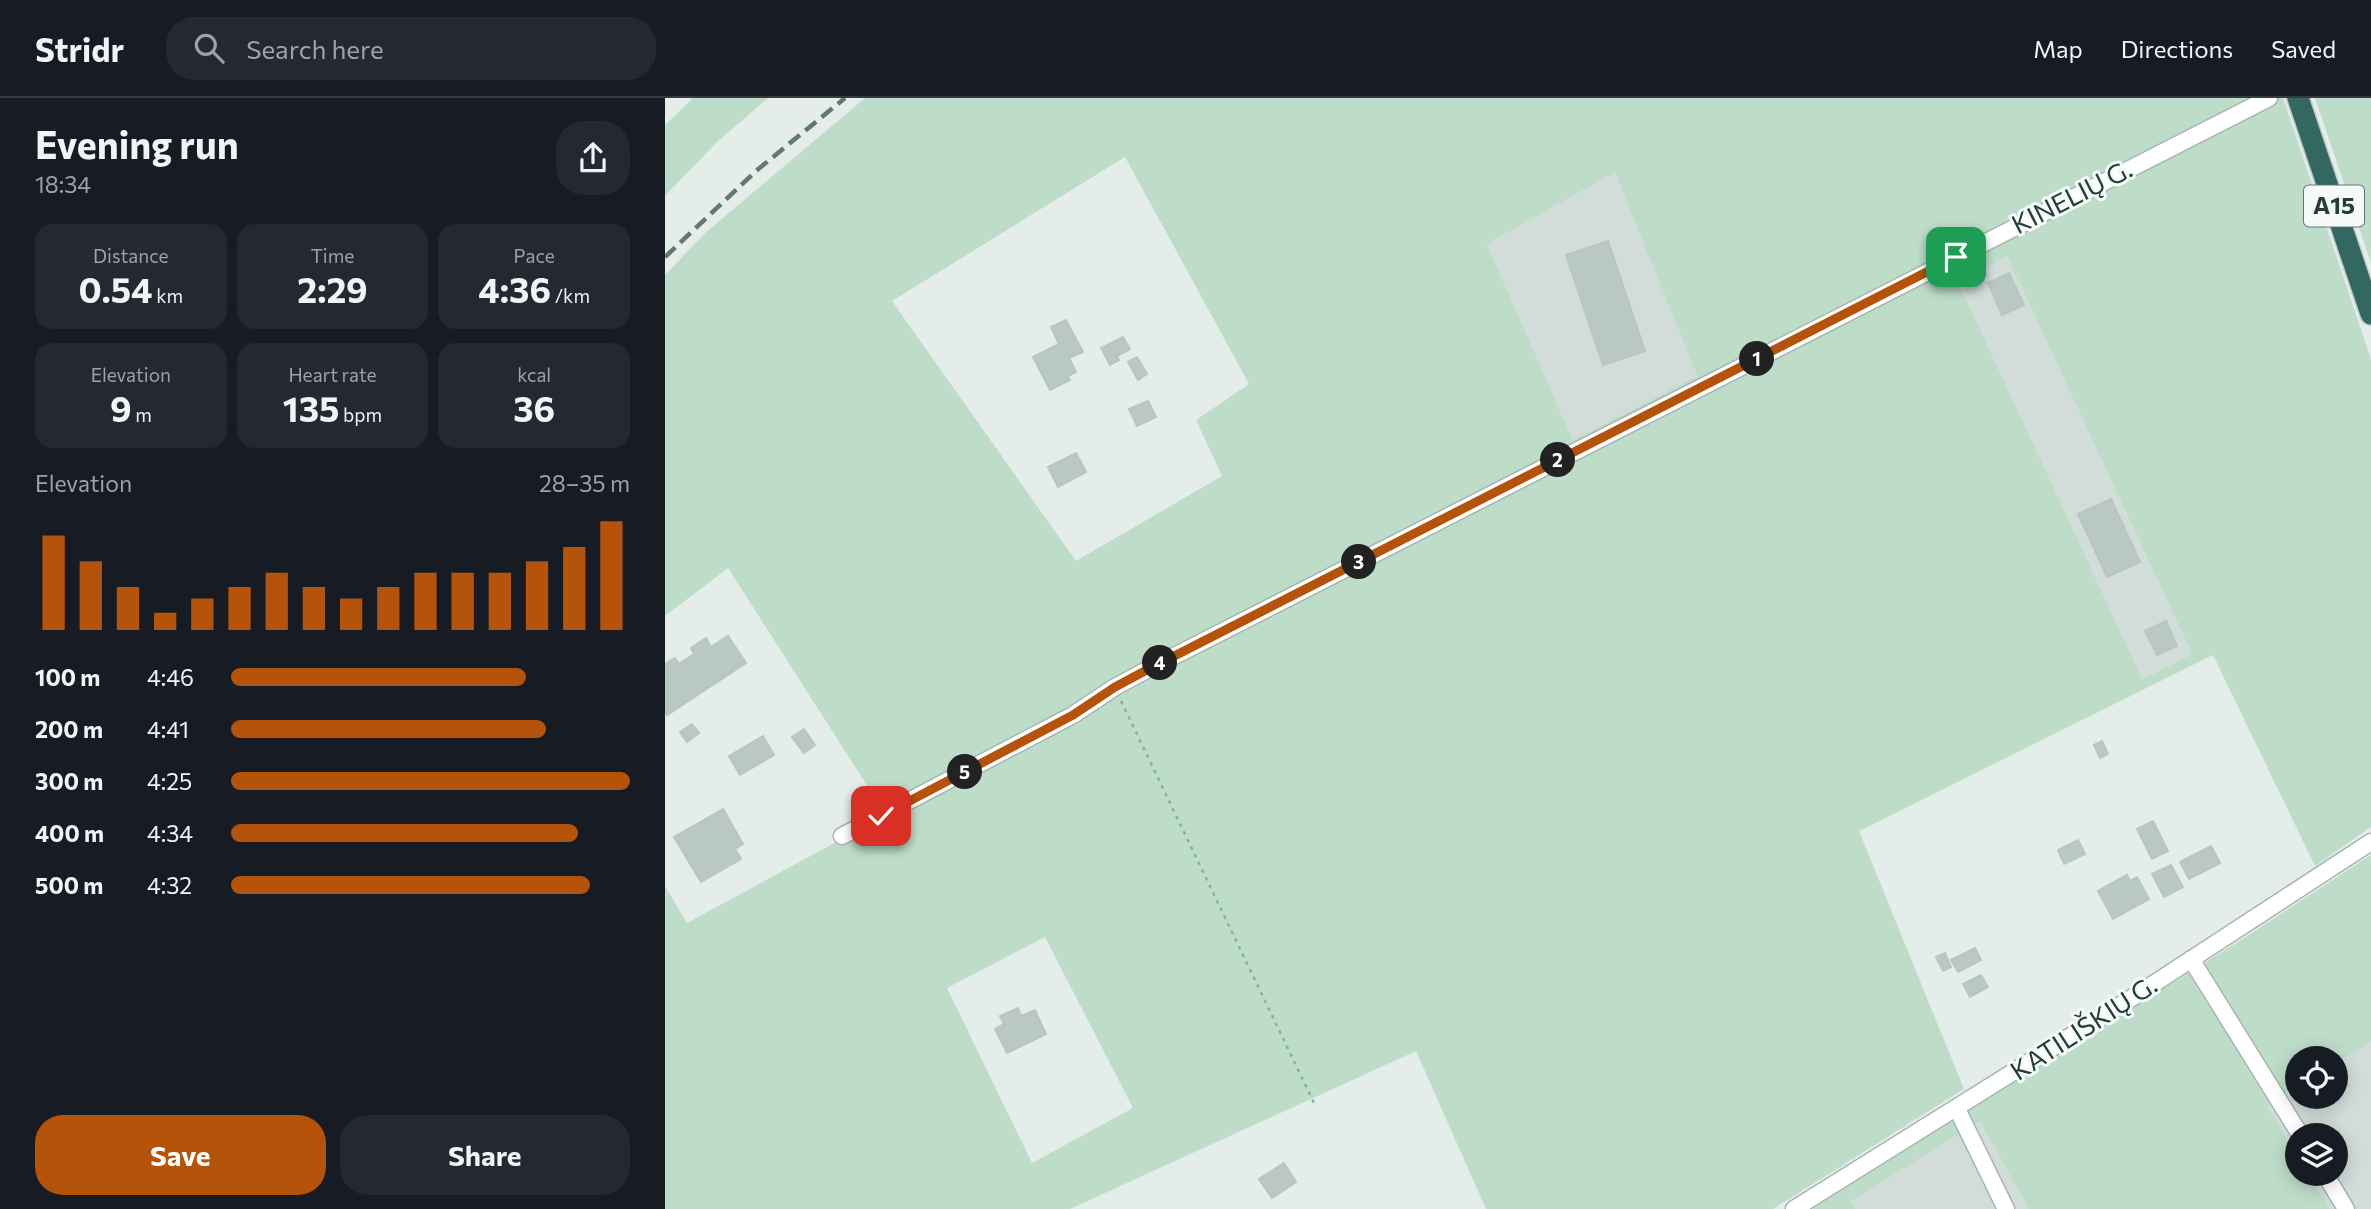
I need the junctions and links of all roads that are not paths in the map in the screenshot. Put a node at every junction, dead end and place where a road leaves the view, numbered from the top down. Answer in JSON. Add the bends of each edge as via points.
{"nodes":[{"id":1,"x":2269,"y":98,"type":"edge"},
{"id":2,"x":2298,"y":98,"type":"edge"},
{"id":3,"x":2371,"y":314,"type":"edge"},
{"id":4,"x":842,"y":836,"type":"dead end"},
{"id":5,"x":2371,"y":842,"type":"edge"},
{"id":6,"x":2191,"y":959,"type":"junction"},
{"id":7,"x":1957,"y":1109,"type":"junction"},
{"id":8,"x":2293,"y":1123,"type":"edge"},
{"id":9,"x":2332,"y":1186,"type":"edge"},
{"id":10,"x":1794,"y":1209,"type":"edge"},
{"id":11,"x":2006,"y":1209,"type":"edge"},
{"id":12,"x":2346,"y":1209,"type":"edge"}],
"edges":[{"from":1,"to":4,"type":"street","name":"KINELIŲ G.","via":[[1115,687],[1073,715]]},
{"from":2,"to":3,"type":"highway","number":"A15"},
{"from":5,"to":6,"type":"street","name":"KATILIŠKIŲ G."},
{"from":6,"to":7,"type":"street","name":"KATILIŠKIŲ G."},
{"from":6,"to":8,"type":"street"},
{"from":7,"to":10,"type":"street","name":"KATILIŠKIŲ G."},
{"from":7,"to":11,"type":"street"},
{"from":9,"to":12,"type":"street"}]}
